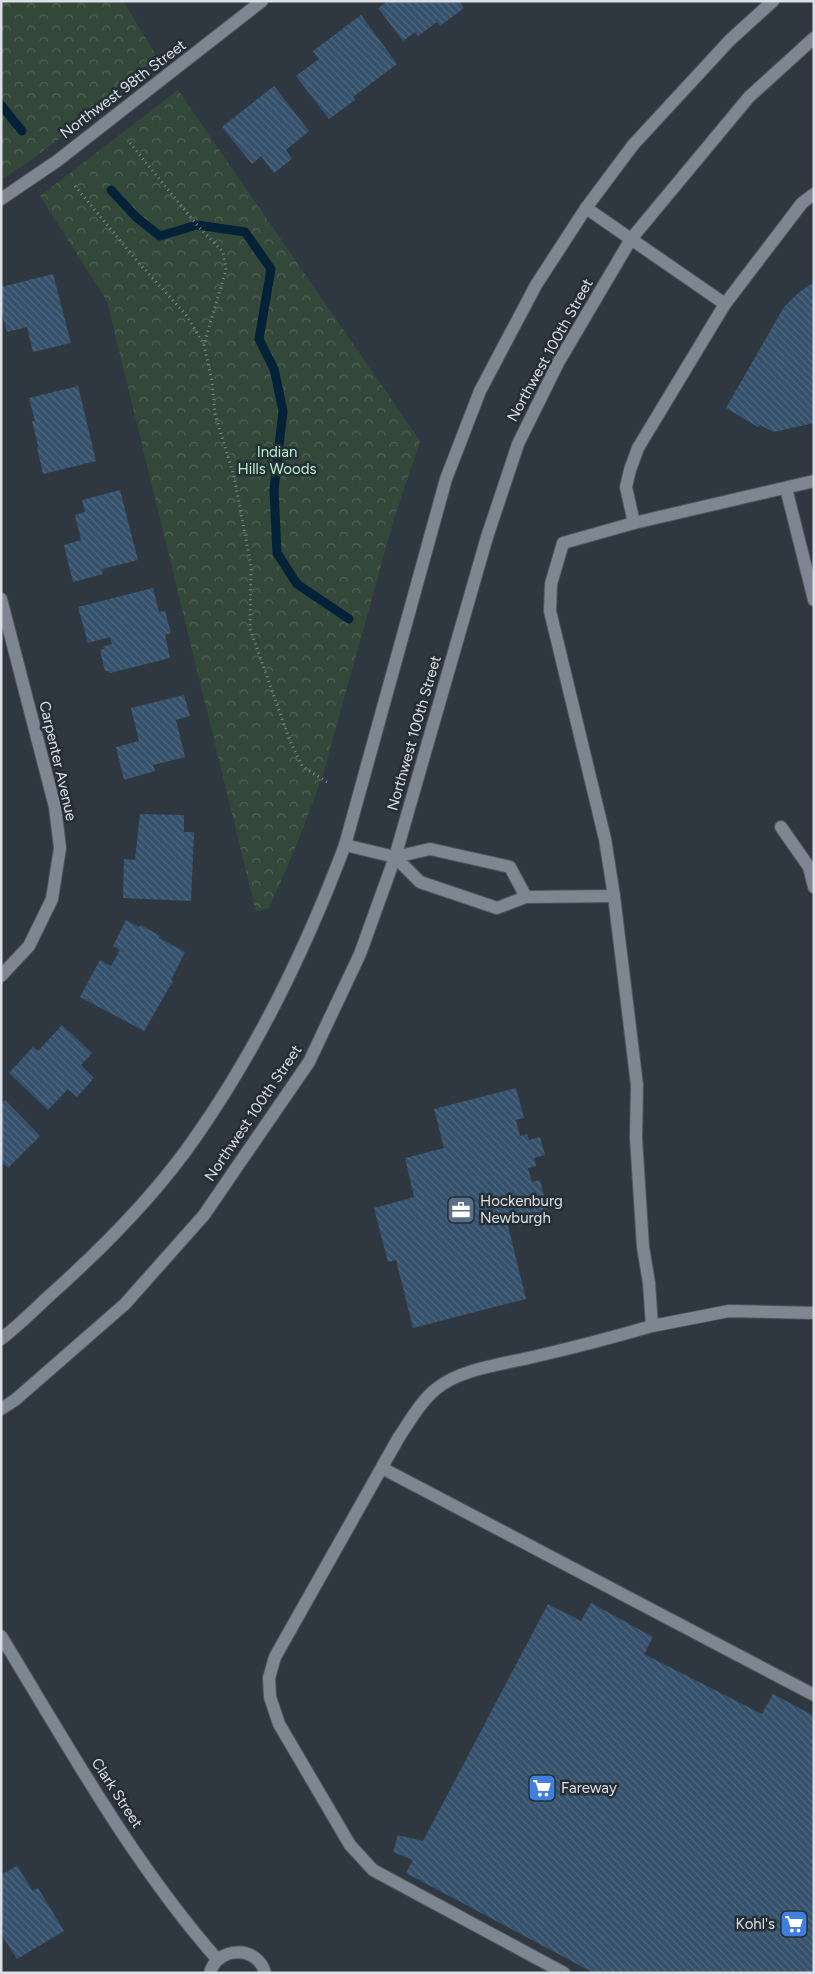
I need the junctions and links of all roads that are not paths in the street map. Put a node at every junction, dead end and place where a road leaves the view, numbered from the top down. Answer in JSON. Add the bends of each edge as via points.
{"nodes":[{"id":1,"x":262,"y":1,"type":"edge"},
{"id":2,"x":773,"y":1,"type":"edge"},
{"id":3,"x":814,"y":38,"type":"edge"},
{"id":4,"x":814,"y":194,"type":"edge"},
{"id":5,"x":1,"y":199,"type":"edge"},
{"id":6,"x":586,"y":208,"type":"junction"},
{"id":7,"x":631,"y":239,"type":"junction"},
{"id":8,"x":725,"y":304,"type":"junction"},
{"id":9,"x":814,"y":481,"type":"edge"},
{"id":10,"x":786,"y":488,"type":"junction"},
{"id":11,"x":634,"y":523,"type":"junction"},
{"id":12,"x":1,"y":599,"type":"edge"},
{"id":13,"x":814,"y":600,"type":"edge"},
{"id":14,"x":781,"y":827,"type":"dead end"},
{"id":15,"x":345,"y":845,"type":"junction"},
{"id":16,"x":395,"y":856,"type":"junction"},
{"id":17,"x":814,"y":887,"type":"edge"},
{"id":18,"x":614,"y":896,"type":"junction"},
{"id":19,"x":526,"y":897,"type":"junction"},
{"id":20,"x":1,"y":976,"type":"edge"},
{"id":21,"x":814,"y":1313,"type":"edge"},
{"id":22,"x":652,"y":1326,"type":"junction"},
{"id":23,"x":1,"y":1339,"type":"edge"},
{"id":24,"x":1,"y":1409,"type":"edge"},
{"id":25,"x":382,"y":1468,"type":"junction"},
{"id":26,"x":1,"y":1636,"type":"edge"},
{"id":27,"x":814,"y":1695,"type":"edge"},
{"id":28,"x":217,"y":1959,"type":"junction"},
{"id":29,"x":210,"y":1973,"type":"edge"},
{"id":30,"x":265,"y":1973,"type":"edge"},
{"id":31,"x":564,"y":1973,"type":"edge"}],
"edges":[{"from":1,"to":5,"type":"main road","name":"Northwest 98th Street","via":[[56,161]]},
{"from":2,"to":6,"type":"main road","via":[[730,40],[633,145]]},
{"from":3,"to":7,"type":"main road","name":"Northwest 100th Street","via":[[749,97]]},
{"from":4,"to":8,"type":"main road","via":[[802,204]]},
{"from":6,"to":7,"type":"main road"},
{"from":6,"to":15,"type":"main road","via":[[536,285],[480,391],[446,479]]},
{"from":7,"to":8,"type":"main road"},
{"from":7,"to":16,"type":"main road","name":"Northwest 100th Street","via":[[558,363],[518,444],[487,537]]},
{"from":8,"to":11,"type":"main road","via":[[636,453],[626,488]]},
{"from":9,"to":10,"type":"main road"},
{"from":10,"to":11,"type":"main road"},
{"from":10,"to":13,"type":"main road"},
{"from":11,"to":18,"type":"main road","via":[[563,543],[551,584],[551,619],[605,838]]},
{"from":12,"to":20,"type":"main road","name":"Carpenter Avenue","via":[[55,807],[60,848],[52,900],[29,946]]},
{"from":14,"to":17,"type":"main road","via":[[809,867]]},
{"from":15,"to":16,"type":"main road"},
{"from":15,"to":23,"type":"main road","via":[[297,960],[249,1053],[197,1135],[139,1208],[76,1272]]},
{"from":16,"to":19,"type":"main road","via":[[420,882],[498,908]]},
{"from":16,"to":19,"type":"main road","via":[[430,848],[510,867]]},
{"from":16,"to":24,"type":"main road","name":"Northwest 100th Street","via":[[360,954],[309,1062],[204,1215],[125,1304]]},
{"from":18,"to":19,"type":"main road"},
{"from":18,"to":22,"type":"main road","via":[[637,1085],[636,1138]]},
{"from":21,"to":22,"type":"main road","via":[[729,1311]]},
{"from":22,"to":25,"type":"main road","via":[[451,1379],[424,1403],[399,1437]]},
{"from":25,"to":27,"type":"main road"},
{"from":25,"to":31,"type":"main road","via":[[275,1657],[269,1678],[270,1697],[279,1724],[350,1845],[373,1870]]},
{"from":26,"to":28,"type":"main road","name":"Clark Street","via":[[112,1819],[195,1934]]},
{"from":28,"to":29,"type":"main road"},
{"from":28,"to":30,"type":"main road","via":[[237,1951],[248,1954],[258,1960]]}]}
